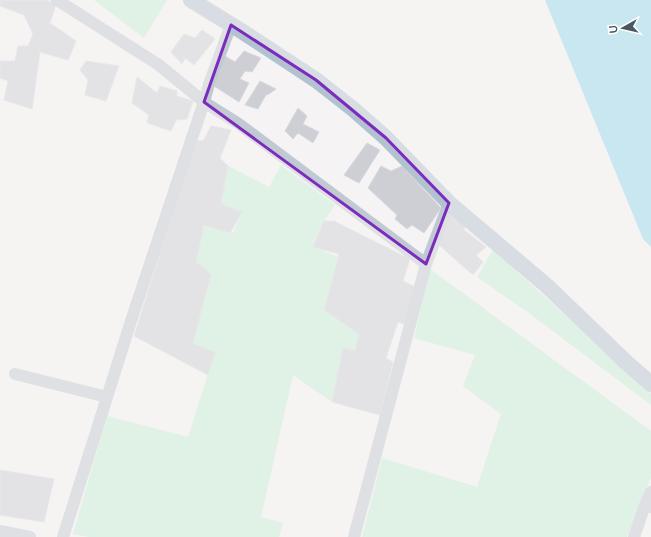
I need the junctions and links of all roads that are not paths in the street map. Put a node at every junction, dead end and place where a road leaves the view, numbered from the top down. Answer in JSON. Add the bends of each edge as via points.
{"nodes":[{"id":1,"x":57,"y":0,"type":"edge"},
{"id":2,"x":191,"y":0,"type":"edge"},
{"id":3,"x":231,"y":25,"type":"junction"},
{"id":4,"x":206,"y":94,"type":"junction"},
{"id":5,"x":449,"y":203,"type":"junction"},
{"id":6,"x":426,"y":264,"type":"junction"},
{"id":7,"x":15,"y":374,"type":"dead end"},
{"id":8,"x":651,"y":384,"type":"edge"},
{"id":9,"x":107,"y":397,"type":"junction"},
{"id":10,"x":651,"y":492,"type":"edge"},
{"id":11,"x":648,"y":506,"type":"edge"},
{"id":12,"x":0,"y":531,"type":"edge"},
{"id":13,"x":30,"y":537,"type":"edge"},
{"id":14,"x":63,"y":537,"type":"edge"},
{"id":15,"x":354,"y":537,"type":"edge"},
{"id":16,"x":634,"y":537,"type":"edge"}],
"edges":[{"from":1,"to":4,"type":"street"},
{"from":2,"to":3,"type":"main road"},
{"from":3,"to":4,"type":"street"},
{"from":3,"to":5,"type":"main road","via":[[316,80],[353,109],[386,138]]},
{"from":4,"to":6,"type":"street","via":[[239,124]]},
{"from":4,"to":9,"type":"street"},
{"from":5,"to":6,"type":"street"},
{"from":5,"to":8,"type":"main road","via":[[547,286]]},
{"from":6,"to":15,"type":"street"},
{"from":7,"to":9,"type":"street"},
{"from":9,"to":14,"type":"street"},
{"from":10,"to":11,"type":"street"},
{"from":11,"to":16,"type":"street"},
{"from":12,"to":13,"type":"street"}]}
